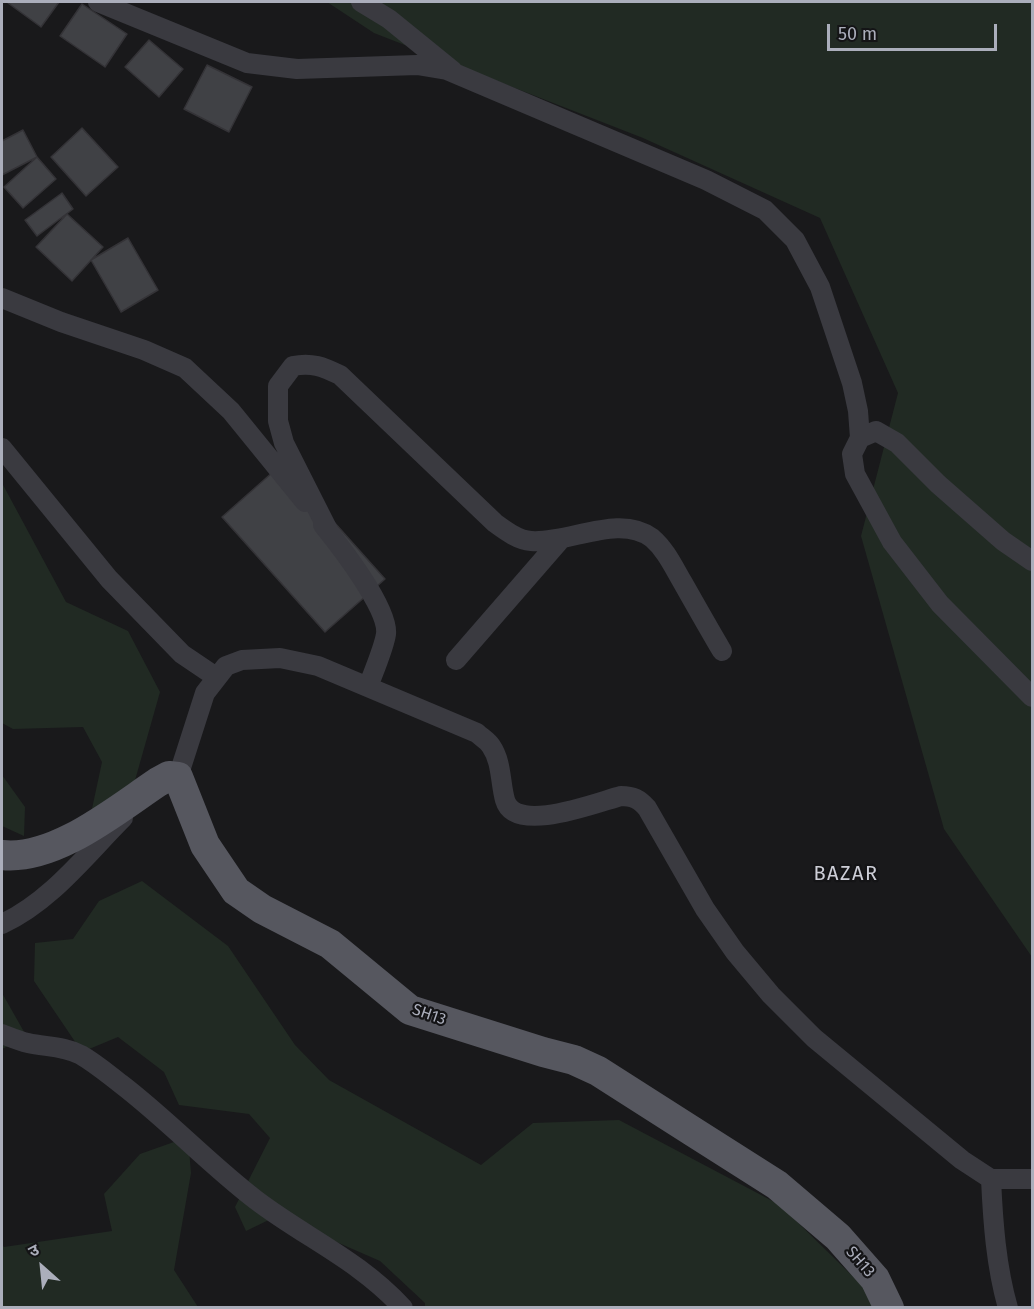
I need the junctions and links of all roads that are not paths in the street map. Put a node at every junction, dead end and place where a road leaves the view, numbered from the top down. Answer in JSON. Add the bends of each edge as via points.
{"nodes":[{"id":1,"x":98,"y":2,"type":"edge"},
{"id":2,"x":361,"y":2,"type":"edge"},
{"id":3,"x":458,"y":74,"type":"junction"},
{"id":4,"x":2,"y":298,"type":"edge"},
{"id":5,"x":860,"y":438,"type":"junction"},
{"id":6,"x":2,"y":448,"type":"edge"},
{"id":7,"x":330,"y":534,"type":"junction"},
{"id":8,"x":562,"y":538,"type":"junction"},
{"id":9,"x":1032,"y":561,"type":"edge"},
{"id":10,"x":722,"y":651,"type":"dead end"},
{"id":11,"x":456,"y":660,"type":"dead end"},
{"id":12,"x":216,"y":676,"type":"junction"},
{"id":13,"x":368,"y":687,"type":"junction"},
{"id":14,"x":1032,"y":697,"type":"edge"},
{"id":15,"x":168,"y":779,"type":"junction"},
{"id":16,"x":2,"y":855,"type":"edge"},
{"id":17,"x":2,"y":924,"type":"edge"},
{"id":18,"x":2,"y":1034,"type":"edge"},
{"id":19,"x":991,"y":1179,"type":"junction"},
{"id":20,"x":1032,"y":1179,"type":"edge"},
{"id":21,"x":403,"y":1308,"type":"edge"},
{"id":22,"x":889,"y":1308,"type":"edge"},
{"id":23,"x":1008,"y":1308,"type":"edge"}],
"edges":[{"from":1,"to":3,"type":"street","via":[[247,63],[297,69],[417,65]]},
{"from":2,"to":3,"type":"street"},
{"from":3,"to":5,"type":"street","via":[[706,180],[765,210],[795,240],[820,287],[852,383]]},
{"from":4,"to":7,"type":"street","via":[[185,368],[231,411]]},
{"from":5,"to":9,"type":"street","via":[[876,431],[897,443],[938,484]]},
{"from":5,"to":14,"type":"street","via":[[852,454],[855,474],[892,542],[940,604]]},
{"from":6,"to":12,"type":"street","via":[[109,579],[182,654]]},
{"from":7,"to":8,"type":"street","via":[[284,443],[278,421],[278,386],[293,366],[307,363],[340,375],[509,533],[531,541]]},
{"from":7,"to":13,"type":"street","via":[[376,601],[384,620],[386,633]]},
{"from":8,"to":10,"type":"street","via":[[632,528],[651,538],[665,553]]},
{"from":8,"to":11,"type":"street"},
{"from":12,"to":13,"type":"street","via":[[226,666],[242,660],[280,658],[318,666]]},
{"from":12,"to":15,"type":"street"},
{"from":13,"to":19,"type":"street","via":[[477,733],[491,745],[500,768],[505,802],[518,814],[549,816],[621,796],[641,801],[705,909],[771,995],[814,1038],[962,1160]]},
{"from":15,"to":16,"type":"main road","via":[[71,838],[39,851]]},
{"from":15,"to":17,"type":"street","via":[[63,881],[23,914]]},
{"from":15,"to":22,"type":"main road","name":"SH13","number":"SH13","via":[[236,891],[330,944],[410,1010],[574,1060],[702,1137],[777,1185],[838,1237],[875,1279]]},
{"from":18,"to":21,"type":"street","via":[[65,1049],[95,1064],[257,1201],[360,1268]]},
{"from":19,"to":20,"type":"street"},
{"from":19,"to":23,"type":"street","via":[[993,1221]]}]}
